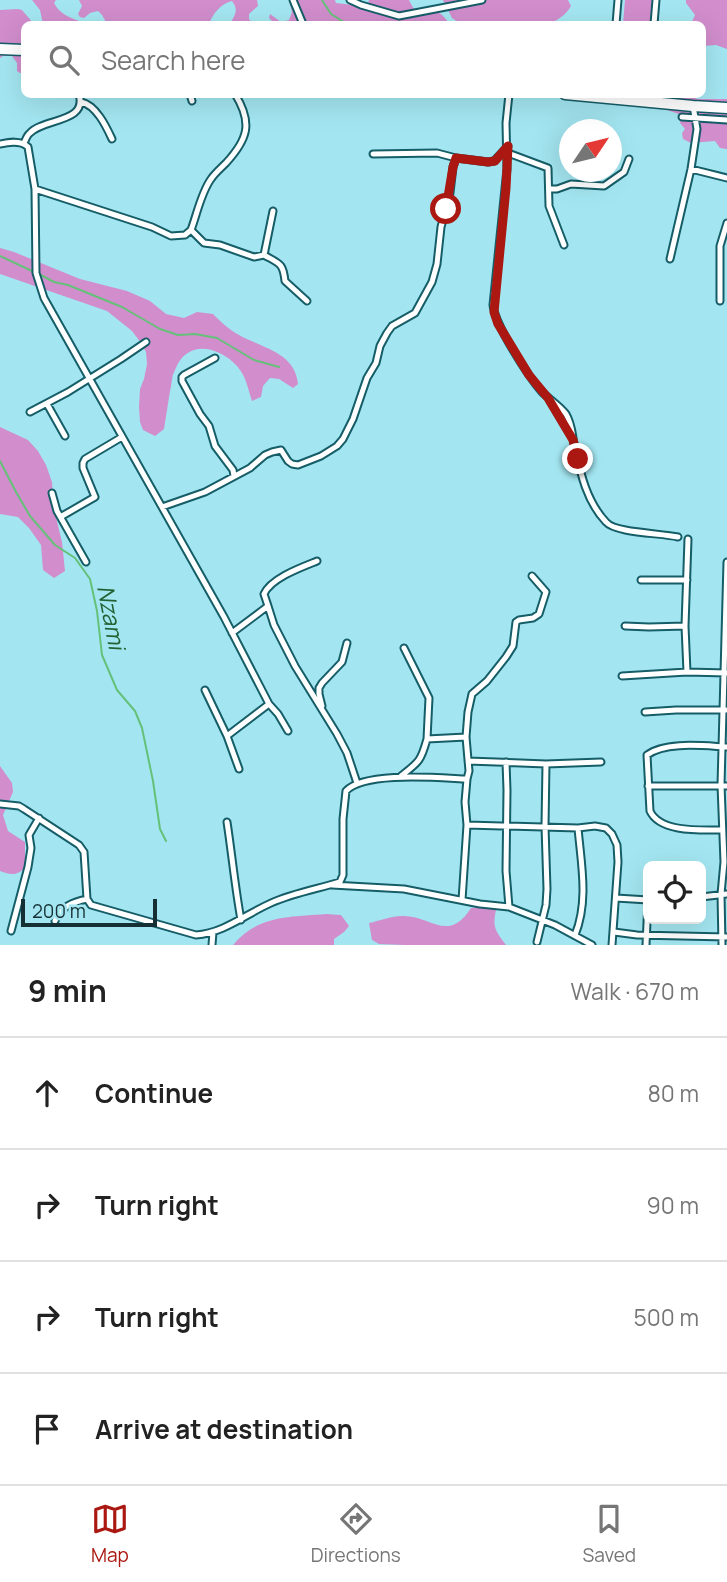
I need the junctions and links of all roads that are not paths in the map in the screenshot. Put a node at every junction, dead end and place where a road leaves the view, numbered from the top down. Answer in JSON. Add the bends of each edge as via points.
{"nodes":[{"id":1,"x":293,"y":0,"type":"edge"},
{"id":2,"x":350,"y":0,"type":"edge"},
{"id":3,"x":482,"y":0,"type":"edge"},
{"id":4,"x":618,"y":0,"type":"edge"},
{"id":5,"x":656,"y":0,"type":"edge"},
{"id":6,"x":302,"y":21,"type":"edge"},
{"id":7,"x":616,"y":21,"type":"edge"},
{"id":8,"x":654,"y":21,"type":"edge"},
{"id":9,"x":0,"y":50,"type":"edge"},
{"id":10,"x":21,"y":50,"type":"edge"},
{"id":11,"x":80,"y":98,"type":"edge"},
{"id":12,"x":237,"y":98,"type":"edge"},
{"id":13,"x":509,"y":98,"type":"edge"},
{"id":14,"x":652,"y":98,"type":"edge"},
{"id":15,"x":81,"y":102,"type":"junction"},
{"id":16,"x":693,"y":106,"type":"junction"},
{"id":17,"x":727,"y":107,"type":"edge"},
{"id":18,"x":682,"y":117,"type":"dead end"},
{"id":19,"x":695,"y":118,"type":"junction"},
{"id":20,"x":727,"y":120,"type":"edge"},
{"id":21,"x":112,"y":139,"type":"dead end"},
{"id":22,"x":24,"y":143,"type":"junction"},
{"id":23,"x":0,"y":144,"type":"edge"},
{"id":24,"x":508,"y":146,"type":"junction"},
{"id":25,"x":508,"y":153,"type":"junction"},
{"id":26,"x":373,"y":154,"type":"dead end"},
{"id":27,"x":456,"y":158,"type":"junction"},
{"id":28,"x":629,"y":159,"type":"dead end"},
{"id":29,"x":691,"y":169,"type":"junction"},
{"id":30,"x":727,"y":178,"type":"edge"},
{"id":31,"x":35,"y":189,"type":"junction"},
{"id":32,"x":549,"y":189,"type":"junction"},
{"id":33,"x":273,"y":211,"type":"dead end"},
{"id":34,"x":727,"y":223,"type":"edge"},
{"id":35,"x":191,"y":230,"type":"junction"},
{"id":36,"x":186,"y":235,"type":"junction"},
{"id":37,"x":197,"y":237,"type":"junction"},
{"id":38,"x":564,"y":245,"type":"dead end"},
{"id":39,"x":264,"y":255,"type":"junction"},
{"id":40,"x":670,"y":259,"type":"dead end"},
{"id":41,"x":307,"y":301,"type":"dead end"},
{"id":42,"x":720,"y":301,"type":"dead end"},
{"id":43,"x":146,"y":342,"type":"dead end"},
{"id":44,"x":215,"y":358,"type":"dead end"},
{"id":45,"x":88,"y":379,"type":"junction"},
{"id":46,"x":47,"y":404,"type":"junction"},
{"id":47,"x":30,"y":412,"type":"dead end"},
{"id":48,"x":65,"y":436,"type":"dead end"},
{"id":49,"x":122,"y":437,"type":"junction"},
{"id":50,"x":234,"y":476,"type":"junction"},
{"id":51,"x":52,"y":494,"type":"dead end"},
{"id":52,"x":162,"y":507,"type":"junction"},
{"id":53,"x":62,"y":516,"type":"junction"},
{"id":54,"x":678,"y":537,"type":"dead end"},
{"id":55,"x":688,"y":539,"type":"dead end"},
{"id":56,"x":317,"y":561,"type":"dead end"},
{"id":57,"x":86,"y":562,"type":"dead end"},
{"id":58,"x":727,"y":562,"type":"edge"},
{"id":59,"x":532,"y":576,"type":"dead end"},
{"id":60,"x":641,"y":580,"type":"dead end"},
{"id":61,"x":687,"y":580,"type":"junction"},
{"id":62,"x":268,"y":606,"type":"junction"},
{"id":63,"x":625,"y":626,"type":"dead end"},
{"id":64,"x":685,"y":626,"type":"junction"},
{"id":65,"x":232,"y":633,"type":"junction"},
{"id":66,"x":347,"y":643,"type":"dead end"},
{"id":67,"x":404,"y":648,"type":"dead end"},
{"id":68,"x":687,"y":672,"type":"junction"},
{"id":69,"x":725,"y":673,"type":"edge"},
{"id":70,"x":622,"y":676,"type":"dead end"},
{"id":71,"x":205,"y":690,"type":"dead end"},
{"id":72,"x":269,"y":704,"type":"junction"},
{"id":73,"x":725,"y":710,"type":"edge"},
{"id":74,"x":645,"y":712,"type":"dead end"},
{"id":75,"x":324,"y":713,"type":"junction"},
{"id":76,"x":288,"y":731,"type":"dead end"},
{"id":77,"x":227,"y":736,"type":"junction"},
{"id":78,"x":466,"y":737,"type":"junction"},
{"id":79,"x":427,"y":739,"type":"junction"},
{"id":80,"x":724,"y":746,"type":"edge"},
{"id":81,"x":468,"y":761,"type":"junction"},
{"id":82,"x":506,"y":762,"type":"junction"},
{"id":83,"x":601,"y":762,"type":"dead end"},
{"id":84,"x":546,"y":764,"type":"junction"},
{"id":85,"x":239,"y":769,"type":"dead end"},
{"id":86,"x":401,"y":776,"type":"junction"},
{"id":87,"x":467,"y":779,"type":"junction"},
{"id":88,"x":357,"y":783,"type":"junction"},
{"id":89,"x":724,"y":785,"type":"edge"},
{"id":90,"x":648,"y":786,"type":"junction"},
{"id":91,"x":0,"y":804,"type":"edge"},
{"id":92,"x":39,"y":818,"type":"junction"},
{"id":93,"x":227,"y":822,"type":"dead end"},
{"id":94,"x":467,"y":825,"type":"junction"},
{"id":95,"x":545,"y":826,"type":"junction"},
{"id":96,"x":506,"y":827,"type":"junction"},
{"id":97,"x":578,"y":828,"type":"junction"},
{"id":98,"x":722,"y":830,"type":"junction"},
{"id":99,"x":725,"y":862,"type":"edge"},
{"id":100,"x":329,"y":885,"type":"junction"},
{"id":101,"x":724,"y":894,"type":"edge"},
{"id":102,"x":706,"y":896,"type":"edge"},
{"id":103,"x":616,"y":898,"type":"junction"},
{"id":104,"x":87,"y":900,"type":"junction"},
{"id":105,"x":462,"y":900,"type":"junction"},
{"id":106,"x":643,"y":900,"type":"edge"},
{"id":107,"x":509,"y":907,"type":"junction"},
{"id":108,"x":241,"y":920,"type":"junction"},
{"id":109,"x":543,"y":920,"type":"junction"},
{"id":110,"x":55,"y":921,"type":"dead end"},
{"id":111,"x":647,"y":924,"type":"edge"},
{"id":112,"x":11,"y":932,"type":"dead end"},
{"id":113,"x":213,"y":932,"type":"junction"},
{"id":114,"x":614,"y":932,"type":"junction"},
{"id":115,"x":575,"y":935,"type":"junction"},
{"id":116,"x":646,"y":935,"type":"junction"},
{"id":117,"x":724,"y":937,"type":"edge"},
{"id":118,"x":537,"y":942,"type":"dead end"},
{"id":119,"x":212,"y":945,"type":"edge"},
{"id":120,"x":592,"y":945,"type":"edge"},
{"id":121,"x":612,"y":945,"type":"edge"},
{"id":122,"x":646,"y":945,"type":"edge"},
{"id":123,"x":722,"y":945,"type":"edge"}],
"edges":[{"from":1,"to":6,"type":"street"},
{"from":2,"to":3,"type":"street","via":[[399,16]]},
{"from":4,"to":7,"type":"street"},
{"from":5,"to":8,"type":"street"},
{"from":9,"to":10,"type":"highway"},
{"from":11,"to":15,"type":"street"},
{"from":12,"to":35,"type":"street","via":[[245,115],[245,135],[211,179]]},
{"from":13,"to":24,"type":"street"},
{"from":14,"to":16,"type":"highway"},
{"from":15,"to":21,"type":"street","via":[[88,103],[104,120]]},
{"from":15,"to":22,"type":"street","via":[[72,116],[44,124]]},
{"from":16,"to":17,"type":"highway"},
{"from":16,"to":19,"type":"street"},
{"from":18,"to":19,"type":"street"},
{"from":19,"to":20,"type":"street"},
{"from":19,"to":29,"type":"street"},
{"from":22,"to":23,"type":"street"},
{"from":22,"to":31,"type":"street","via":[[29,146]]},
{"from":24,"to":25,"type":"street"},
{"from":24,"to":27,"type":"street","via":[[495,161]]},
{"from":25,"to":32,"type":"street","via":[[546,166]]},
{"from":25,"to":54,"type":"street","via":[[494,312],[498,324],[529,375],[566,415],[573,428],[582,478],[607,524],[623,531]]},
{"from":26,"to":27,"type":"street","via":[[437,153]]},
{"from":27,"to":50,"type":"street","via":[[432,282],[415,313],[387,333],[343,439],[306,463],[292,464],[278,450]]},
{"from":28,"to":32,"type":"street","via":[[624,172],[604,186],[571,184]]},
{"from":29,"to":30,"type":"street"},
{"from":29,"to":40,"type":"street"},
{"from":31,"to":36,"type":"street","via":[[171,236]]},
{"from":31,"to":45,"type":"street","via":[[36,273],[44,298]]},
{"from":32,"to":38,"type":"street","via":[[549,206]]},
{"from":33,"to":39,"type":"street"},
{"from":34,"to":42,"type":"street","via":[[720,246]]},
{"from":35,"to":36,"type":"street"},
{"from":35,"to":37,"type":"street"},
{"from":36,"to":37,"type":"street"},
{"from":37,"to":39,"type":"street","via":[[248,256]]},
{"from":39,"to":41,"type":"street","via":[[281,264],[285,281]]},
{"from":43,"to":45,"type":"street"},
{"from":44,"to":50,"type":"street","via":[[184,375],[182,381]]},
{"from":45,"to":46,"type":"street"},
{"from":45,"to":49,"type":"street"},
{"from":46,"to":47,"type":"street"},
{"from":46,"to":48,"type":"street"},
{"from":49,"to":52,"type":"street"},
{"from":49,"to":53,"type":"street","via":[[85,459],[83,468],[95,497]]},
{"from":50,"to":52,"type":"street"},
{"from":51,"to":53,"type":"street"},
{"from":52,"to":65,"type":"street"},
{"from":53,"to":57,"type":"street"},
{"from":55,"to":61,"type":"street"},
{"from":56,"to":62,"type":"street","via":[[267,587]]},
{"from":58,"to":69,"type":"street"},
{"from":59,"to":78,"type":"street","via":[[546,592],[539,614],[516,622],[513,646],[472,694]]},
{"from":60,"to":61,"type":"street"},
{"from":61,"to":64,"type":"street"},
{"from":62,"to":65,"type":"street"},
{"from":62,"to":75,"type":"street","via":[[295,666]]},
{"from":63,"to":64,"type":"street"},
{"from":64,"to":68,"type":"street"},
{"from":65,"to":72,"type":"street"},
{"from":66,"to":75,"type":"street","via":[[342,662],[319,688]]},
{"from":67,"to":79,"type":"street","via":[[429,698]]},
{"from":68,"to":69,"type":"street"},
{"from":68,"to":70,"type":"street"},
{"from":69,"to":73,"type":"street"},
{"from":71,"to":77,"type":"street"},
{"from":72,"to":76,"type":"street"},
{"from":72,"to":77,"type":"street"},
{"from":73,"to":74,"type":"street"},
{"from":73,"to":80,"type":"street"},
{"from":75,"to":88,"type":"street","via":[[347,753]]},
{"from":77,"to":85,"type":"street"},
{"from":78,"to":79,"type":"street"},
{"from":78,"to":81,"type":"street"},
{"from":79,"to":86,"type":"street","via":[[420,761]]},
{"from":80,"to":89,"type":"street"},
{"from":80,"to":90,"type":"street","via":[[649,752]]},
{"from":81,"to":82,"type":"street"},
{"from":81,"to":87,"type":"street"},
{"from":82,"to":84,"type":"street"},
{"from":82,"to":96,"type":"street"},
{"from":83,"to":84,"type":"street"},
{"from":84,"to":95,"type":"street"},
{"from":86,"to":87,"type":"street"},
{"from":86,"to":88,"type":"street"},
{"from":87,"to":94,"type":"street"},
{"from":88,"to":100,"type":"street","via":[[346,790],[343,875],[340,882]]},
{"from":89,"to":90,"type":"street"},
{"from":89,"to":98,"type":"street"},
{"from":90,"to":98,"type":"street","via":[[650,811],[657,821],[692,830]]},
{"from":91,"to":92,"type":"street","via":[[19,806]]},
{"from":92,"to":104,"type":"street","via":[[84,852]]},
{"from":92,"to":112,"type":"street","via":[[29,835],[28,867]]},
{"from":93,"to":108,"type":"street"},
{"from":94,"to":96,"type":"street"},
{"from":94,"to":105,"type":"street"},
{"from":95,"to":96,"type":"street"},
{"from":95,"to":97,"type":"street"},
{"from":95,"to":109,"type":"street"},
{"from":96,"to":107,"type":"street"},
{"from":97,"to":103,"type":"street","via":[[606,828],[612,834],[617,845]]},
{"from":97,"to":115,"type":"street","via":[[583,897]]},
{"from":98,"to":99,"type":"street"},
{"from":99,"to":101,"type":"street"},
{"from":100,"to":105,"type":"street","via":[[404,889]]},
{"from":100,"to":108,"type":"street","via":[[270,904]]},
{"from":101,"to":102,"type":"street"},
{"from":101,"to":117,"type":"street"},
{"from":103,"to":106,"type":"street"},
{"from":103,"to":114,"type":"street"},
{"from":104,"to":110,"type":"street","via":[[69,905]]},
{"from":104,"to":113,"type":"street","via":[[91,905],[196,935]]},
{"from":105,"to":107,"type":"street"},
{"from":107,"to":109,"type":"street"},
{"from":108,"to":113,"type":"street"},
{"from":109,"to":115,"type":"street"},
{"from":109,"to":118,"type":"street"},
{"from":111,"to":116,"type":"street"},
{"from":113,"to":119,"type":"street"},
{"from":114,"to":116,"type":"street"},
{"from":114,"to":121,"type":"street"},
{"from":115,"to":120,"type":"street"},
{"from":116,"to":117,"type":"street"},
{"from":116,"to":122,"type":"street"},
{"from":117,"to":123,"type":"street"}]}
